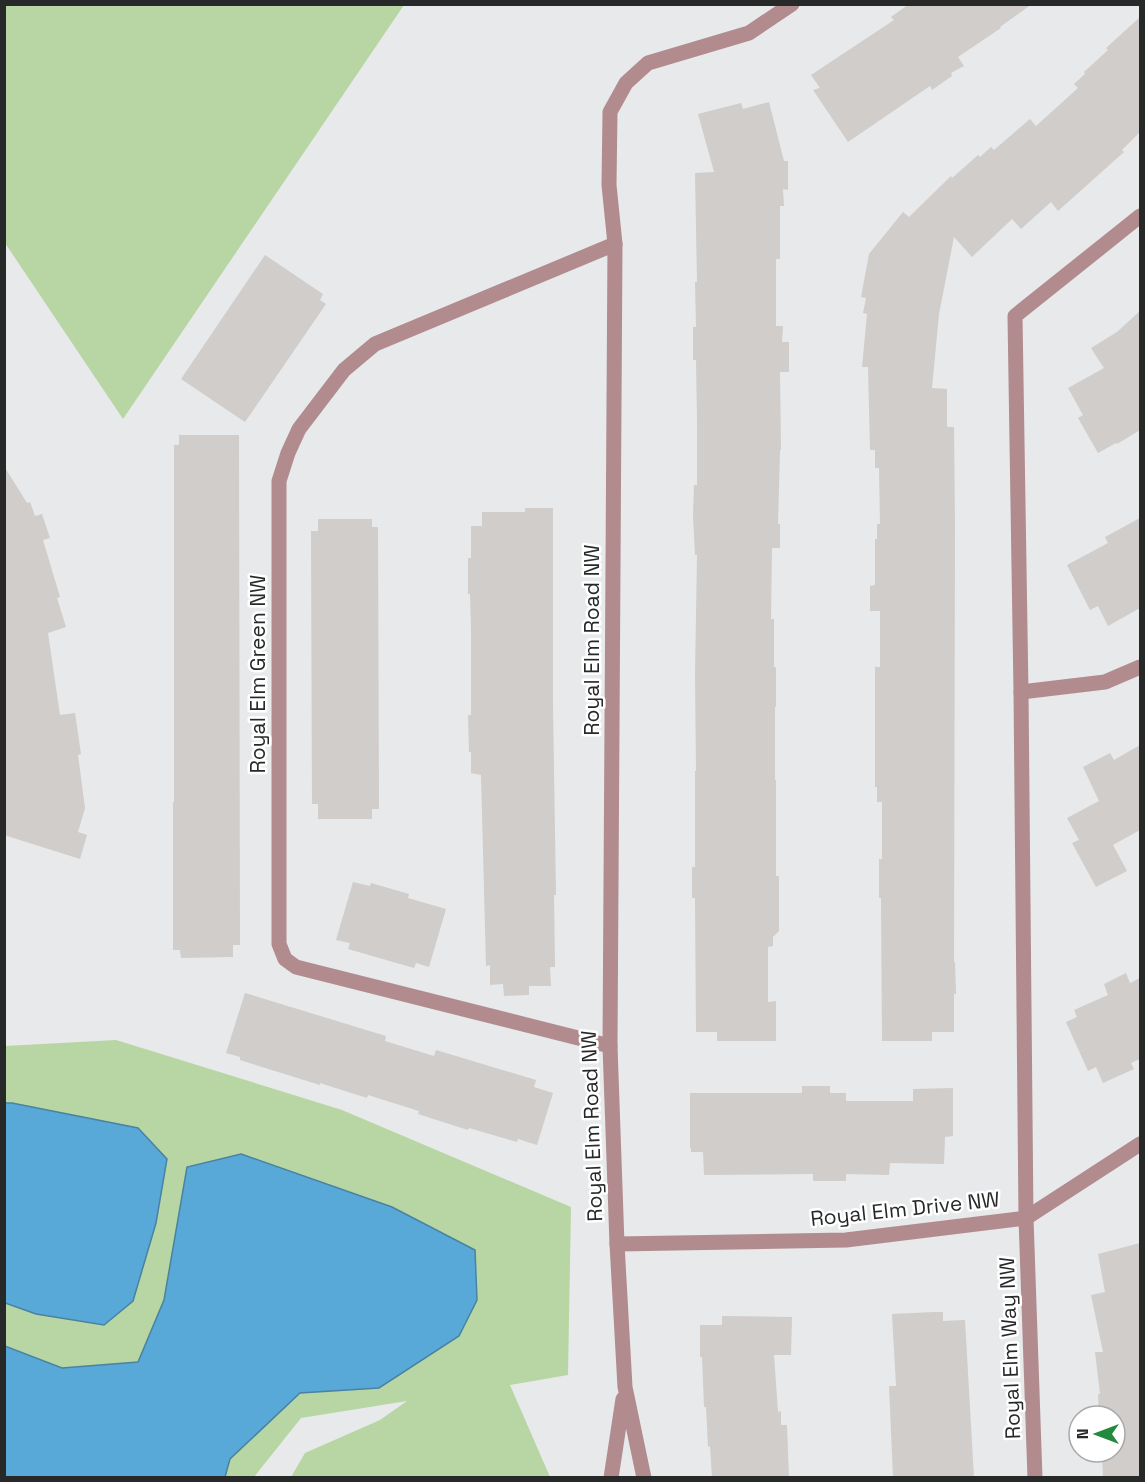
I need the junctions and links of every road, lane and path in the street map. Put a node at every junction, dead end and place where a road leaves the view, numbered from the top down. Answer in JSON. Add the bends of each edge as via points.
{"nodes":[{"id":1,"x":792,"y":4,"type":"edge"},
{"id":2,"x":1140,"y":216,"type":"edge"},
{"id":3,"x":615,"y":244,"type":"junction"},
{"id":4,"x":1140,"y":667,"type":"edge"},
{"id":5,"x":1021,"y":692,"type":"junction"},
{"id":6,"x":610,"y":1046,"type":"junction"},
{"id":7,"x":1140,"y":1144,"type":"edge"},
{"id":8,"x":1026,"y":1218,"type":"junction"},
{"id":9,"x":617,"y":1244,"type":"junction"},
{"id":10,"x":625,"y":1387,"type":"junction"},
{"id":11,"x":611,"y":1478,"type":"edge"},
{"id":12,"x":644,"y":1478,"type":"edge"},
{"id":13,"x":1035,"y":1478,"type":"edge"}],
"edges":[{"from":1,"to":3,"type":"street","name":"Royal Elm Road NW","via":[[749,33],[648,63],[626,83],[610,112],[609,185]]},
{"from":2,"to":5,"type":"street","via":[[1015,316]]},
{"from":3,"to":6,"type":"street","name":"Royal Elm Road NW"},
{"from":3,"to":6,"type":"street","name":"Royal Elm Green NW","via":[[375,344],[345,370],[299,429],[279,481],[279,944],[285,959],[296,967]]},
{"from":4,"to":5,"type":"street","via":[[1105,682]]},
{"from":5,"to":8,"type":"street"},
{"from":6,"to":9,"type":"street","name":"Royal Elm Road NW"},
{"from":7,"to":8,"type":"street","name":"Royal Elm Drive NW"},
{"from":8,"to":9,"type":"street","name":"Royal Elm Drive NW","via":[[846,1240]]},
{"from":8,"to":13,"type":"street","name":"Royal Elm Way NW"},
{"from":9,"to":10,"type":"street","name":"Royal Elm Road NW"},
{"from":10,"to":11,"type":"street","name":"Royal Elm Road NW"},
{"from":10,"to":12,"type":"street","name":"Royal Elm Road NW"}]}
